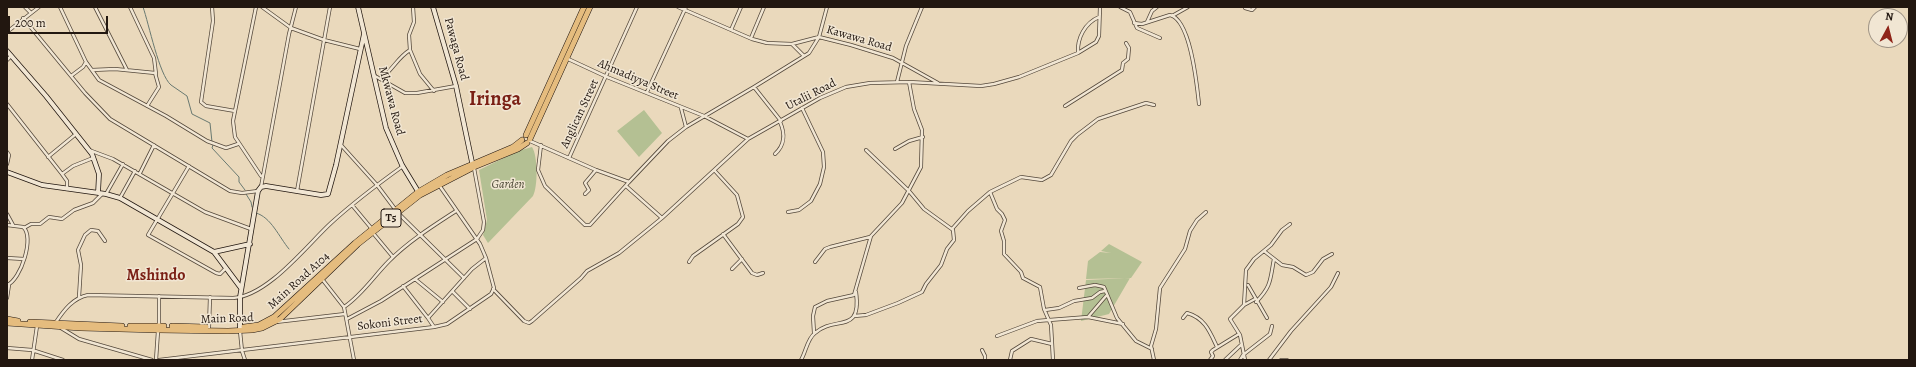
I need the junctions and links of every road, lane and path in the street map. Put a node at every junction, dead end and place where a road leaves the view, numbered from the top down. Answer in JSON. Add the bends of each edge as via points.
{"nodes":[{"id":1,"x":25,"y":7,"type":"edge"},
{"id":2,"x":38,"y":7,"type":"edge"},
{"id":3,"x":60,"y":7,"type":"edge"},
{"id":4,"x":95,"y":7,"type":"edge"},
{"id":5,"x":130,"y":7,"type":"edge"},
{"id":6,"x":212,"y":7,"type":"edge"},
{"id":7,"x":256,"y":7,"type":"edge"},
{"id":8,"x":262,"y":7,"type":"edge"},
{"id":9,"x":296,"y":7,"type":"edge"},
{"id":10,"x":330,"y":7,"type":"edge"},
{"id":11,"x":358,"y":7,"type":"edge"},
{"id":12,"x":413,"y":7,"type":"edge"},
{"id":13,"x":433,"y":7,"type":"edge"},
{"id":14,"x":584,"y":7,"type":"edge"},
{"id":15,"x":590,"y":7,"type":"edge"},
{"id":16,"x":637,"y":7,"type":"edge"},
{"id":17,"x":678,"y":7,"type":"edge"},
{"id":18,"x":741,"y":7,"type":"edge"},
{"id":19,"x":764,"y":7,"type":"edge"},
{"id":20,"x":827,"y":7,"type":"edge"},
{"id":21,"x":922,"y":7,"type":"edge"},
{"id":22,"x":1096,"y":7,"type":"edge"},
{"id":23,"x":1120,"y":7,"type":"edge"},
{"id":24,"x":1157,"y":7,"type":"edge"},
{"id":25,"x":1188,"y":7,"type":"edge"},
{"id":26,"x":1255,"y":7,"type":"edge"},
{"id":27,"x":686,"y":8,"type":"edge"},
{"id":28,"x":1245,"y":8,"type":"dead end"},
{"id":29,"x":1100,"y":9,"type":"edge"},
{"id":30,"x":31,"y":13,"type":"junction"},
{"id":31,"x":1172,"y":16,"type":"junction"},
{"id":32,"x":1099,"y":17,"type":"junction"},
{"id":33,"x":23,"y":18,"type":"junction"},
{"id":34,"x":1147,"y":22,"type":"junction"},
{"id":35,"x":1134,"y":23,"type":"junction"},
{"id":36,"x":291,"y":28,"type":"junction"},
{"id":37,"x":731,"y":30,"type":"junction"},
{"id":38,"x":7,"y":32,"type":"edge"},
{"id":39,"x":364,"y":34,"type":"junction"},
{"id":40,"x":819,"y":37,"type":"junction"},
{"id":41,"x":750,"y":38,"type":"junction"},
{"id":42,"x":1160,"y":38,"type":"dead end"},
{"id":43,"x":324,"y":40,"type":"junction"},
{"id":44,"x":1126,"y":43,"type":"dead end"},
{"id":45,"x":792,"y":44,"type":"junction"},
{"id":46,"x":360,"y":49,"type":"junction"},
{"id":47,"x":410,"y":50,"type":"junction"},
{"id":48,"x":7,"y":51,"type":"edge"},
{"id":49,"x":1078,"y":53,"type":"junction"},
{"id":50,"x":11,"y":56,"type":"junction"},
{"id":51,"x":804,"y":56,"type":"junction"},
{"id":52,"x":566,"y":58,"type":"junction"},
{"id":53,"x":7,"y":60,"type":"edge"},
{"id":54,"x":86,"y":62,"type":"junction"},
{"id":55,"x":902,"y":62,"type":"junction"},
{"id":56,"x":83,"y":67,"type":"junction"},
{"id":57,"x":90,"y":68,"type":"junction"},
{"id":58,"x":127,"y":70,"type":"junction"},
{"id":59,"x":156,"y":74,"type":"junction"},
{"id":60,"x":372,"y":75,"type":"junction"},
{"id":61,"x":71,"y":76,"type":"junction"},
{"id":62,"x":606,"y":77,"type":"junction"},
{"id":63,"x":380,"y":79,"type":"junction"},
{"id":64,"x":897,"y":82,"type":"junction"},
{"id":65,"x":909,"y":82,"type":"junction"},
{"id":66,"x":940,"y":85,"type":"junction"},
{"id":67,"x":456,"y":86,"type":"junction"},
{"id":68,"x":754,"y":88,"type":"junction"},
{"id":69,"x":434,"y":90,"type":"junction"},
{"id":70,"x":647,"y":92,"type":"junction"},
{"id":71,"x":7,"y":104,"type":"edge"},
{"id":72,"x":1199,"y":104,"type":"dead end"},
{"id":73,"x":1154,"y":105,"type":"dead end"},
{"id":74,"x":148,"y":106,"type":"junction"},
{"id":75,"x":1065,"y":106,"type":"dead end"},
{"id":76,"x":680,"y":108,"type":"junction"},
{"id":77,"x":802,"y":108,"type":"junction"},
{"id":78,"x":235,"y":111,"type":"junction"},
{"id":79,"x":704,"y":116,"type":"junction"},
{"id":80,"x":780,"y":121,"type":"junction"},
{"id":81,"x":686,"y":127,"type":"junction"},
{"id":82,"x":76,"y":134,"type":"junction"},
{"id":83,"x":923,"y":137,"type":"junction"},
{"id":84,"x":748,"y":139,"type":"junction"},
{"id":85,"x":527,"y":140,"type":"junction"},
{"id":86,"x":238,"y":144,"type":"junction"},
{"id":87,"x":154,"y":145,"type":"junction"},
{"id":88,"x":340,"y":145,"type":"junction"},
{"id":89,"x":541,"y":145,"type":"junction"},
{"id":90,"x":895,"y":148,"type":"dead end"},
{"id":91,"x":89,"y":150,"type":"junction"},
{"id":92,"x":866,"y":150,"type":"dead end"},
{"id":93,"x":7,"y":152,"type":"edge"},
{"id":94,"x":776,"y":154,"type":"dead end"},
{"id":95,"x":48,"y":157,"type":"junction"},
{"id":96,"x":94,"y":158,"type":"junction"},
{"id":97,"x":569,"y":158,"type":"junction"},
{"id":98,"x":7,"y":164,"type":"edge"},
{"id":99,"x":123,"y":164,"type":"junction"},
{"id":100,"x":473,"y":165,"type":"junction"},
{"id":101,"x":189,"y":166,"type":"junction"},
{"id":102,"x":403,"y":166,"type":"junction"},
{"id":103,"x":596,"y":170,"type":"junction"},
{"id":104,"x":136,"y":171,"type":"junction"},
{"id":105,"x":715,"y":171,"type":"junction"},
{"id":106,"x":7,"y":172,"type":"edge"},
{"id":107,"x":140,"y":173,"type":"junction"},
{"id":108,"x":62,"y":174,"type":"junction"},
{"id":109,"x":262,"y":177,"type":"junction"},
{"id":110,"x":629,"y":182,"type":"junction"},
{"id":111,"x":377,"y":185,"type":"junction"},
{"id":112,"x":438,"y":185,"type":"junction"},
{"id":113,"x":626,"y":186,"type":"junction"},
{"id":114,"x":67,"y":188,"type":"junction"},
{"id":115,"x":259,"y":189,"type":"junction"},
{"id":116,"x":909,"y":191,"type":"junction"},
{"id":117,"x":297,"y":192,"type":"junction"},
{"id":118,"x":990,"y":192,"type":"junction"},
{"id":119,"x":174,"y":193,"type":"junction"},
{"id":120,"x":102,"y":194,"type":"junction"},
{"id":121,"x":419,"y":194,"type":"junction"},
{"id":122,"x":585,"y":194,"type":"dead end"},
{"id":123,"x":120,"y":198,"type":"junction"},
{"id":124,"x":352,"y":205,"type":"junction"},
{"id":125,"x":397,"y":211,"type":"junction"},
{"id":126,"x":456,"y":211,"type":"junction"},
{"id":127,"x":788,"y":212,"type":"dead end"},
{"id":128,"x":1206,"y":212,"type":"dead end"},
{"id":129,"x":7,"y":214,"type":"edge"},
{"id":130,"x":662,"y":218,"type":"junction"},
{"id":131,"x":158,"y":220,"type":"junction"},
{"id":132,"x":1290,"y":224,"type":"dead end"},
{"id":133,"x":7,"y":225,"type":"edge"},
{"id":134,"x":13,"y":225,"type":"junction"},
{"id":135,"x":24,"y":228,"type":"junction"},
{"id":136,"x":252,"y":229,"type":"junction"},
{"id":137,"x":952,"y":229,"type":"junction"},
{"id":138,"x":372,"y":231,"type":"junction"},
{"id":139,"x":723,"y":234,"type":"junction"},
{"id":140,"x":420,"y":235,"type":"junction"},
{"id":141,"x":871,"y":236,"type":"junction"},
{"id":142,"x":477,"y":238,"type":"junction"},
{"id":143,"x":105,"y":241,"type":"dead end"},
{"id":144,"x":250,"y":244,"type":"junction"},
{"id":145,"x":1264,"y":250,"type":"junction"},
{"id":146,"x":214,"y":252,"type":"junction"},
{"id":147,"x":1332,"y":254,"type":"dead end"},
{"id":148,"x":393,"y":257,"type":"junction"},
{"id":149,"x":7,"y":258,"type":"edge"},
{"id":150,"x":486,"y":258,"type":"junction"},
{"id":151,"x":1274,"y":258,"type":"junction"},
{"id":152,"x":445,"y":259,"type":"junction"},
{"id":153,"x":742,"y":259,"type":"junction"},
{"id":154,"x":24,"y":260,"type":"junction"},
{"id":155,"x":689,"y":262,"type":"dead end"},
{"id":156,"x":815,"y":262,"type":"dead end"},
{"id":157,"x":226,"y":268,"type":"junction"},
{"id":158,"x":732,"y":269,"type":"dead end"},
{"id":159,"x":763,"y":273,"type":"dead end"},
{"id":160,"x":1338,"y":273,"type":"dead end"},
{"id":161,"x":464,"y":278,"type":"junction"},
{"id":162,"x":322,"y":279,"type":"junction"},
{"id":163,"x":415,"y":279,"type":"junction"},
{"id":164,"x":1247,"y":284,"type":"junction"},
{"id":165,"x":8,"y":285,"type":"edge"},
{"id":166,"x":403,"y":286,"type":"junction"},
{"id":167,"x":241,"y":288,"type":"junction"},
{"id":168,"x":1079,"y":288,"type":"dead end"},
{"id":169,"x":493,"y":289,"type":"junction"},
{"id":170,"x":1105,"y":291,"type":"junction"},
{"id":171,"x":453,"y":292,"type":"junction"},
{"id":172,"x":856,"y":292,"type":"junction"},
{"id":173,"x":1106,"y":295,"type":"junction"},
{"id":174,"x":159,"y":296,"type":"junction"},
{"id":175,"x":79,"y":297,"type":"junction"},
{"id":176,"x":210,"y":297,"type":"junction"},
{"id":177,"x":7,"y":298,"type":"edge"},
{"id":178,"x":240,"y":298,"type":"junction"},
{"id":179,"x":1256,"y":301,"type":"junction"},
{"id":180,"x":443,"y":302,"type":"junction"},
{"id":181,"x":1244,"y":305,"type":"junction"},
{"id":182,"x":344,"y":308,"type":"junction"},
{"id":183,"x":470,"y":309,"type":"junction"},
{"id":184,"x":1044,"y":310,"type":"junction"},
{"id":185,"x":345,"y":314,"type":"junction"},
{"id":186,"x":854,"y":316,"type":"junction"},
{"id":187,"x":1088,"y":317,"type":"junction"},
{"id":188,"x":428,"y":318,"type":"junction"},
{"id":189,"x":1183,"y":318,"type":"dead end"},
{"id":190,"x":1267,"y":318,"type":"dead end"},
{"id":191,"x":346,"y":319,"type":"junction"},
{"id":192,"x":7,"y":320,"type":"edge"},
{"id":193,"x":273,"y":320,"type":"junction"},
{"id":194,"x":1049,"y":320,"type":"junction"},
{"id":195,"x":7,"y":323,"type":"edge"},
{"id":196,"x":1123,"y":324,"type":"junction"},
{"id":197,"x":57,"y":325,"type":"junction"},
{"id":198,"x":37,"y":326,"type":"junction"},
{"id":199,"x":434,"y":326,"type":"junction"},
{"id":200,"x":1272,"y":326,"type":"dead end"},
{"id":201,"x":209,"y":327,"type":"junction"},
{"id":202,"x":158,"y":328,"type":"junction"},
{"id":203,"x":240,"y":329,"type":"junction"},
{"id":204,"x":814,"y":333,"type":"junction"},
{"id":205,"x":1239,"y":334,"type":"junction"},
{"id":206,"x":997,"y":336,"type":"dead end"},
{"id":207,"x":349,"y":337,"type":"junction"},
{"id":208,"x":1052,"y":344,"type":"junction"},
{"id":209,"x":1242,"y":344,"type":"junction"},
{"id":210,"x":1217,"y":347,"type":"junction"},
{"id":211,"x":7,"y":348,"type":"edge"},
{"id":212,"x":1152,"y":349,"type":"junction"},
{"id":213,"x":32,"y":350,"type":"junction"},
{"id":214,"x":242,"y":350,"type":"junction"},
{"id":215,"x":982,"y":350,"type":"dead end"},
{"id":216,"x":1242,"y":355,"type":"junction"},
{"id":217,"x":32,"y":360,"type":"edge"},
{"id":218,"x":63,"y":360,"type":"edge"},
{"id":219,"x":151,"y":360,"type":"edge"},
{"id":220,"x":158,"y":360,"type":"edge"},
{"id":221,"x":245,"y":360,"type":"edge"},
{"id":222,"x":354,"y":360,"type":"edge"},
{"id":223,"x":801,"y":360,"type":"edge"},
{"id":224,"x":985,"y":360,"type":"edge"},
{"id":225,"x":1010,"y":360,"type":"edge"},
{"id":226,"x":1053,"y":360,"type":"edge"},
{"id":227,"x":1154,"y":360,"type":"edge"},
{"id":228,"x":1210,"y":360,"type":"edge"},
{"id":229,"x":1225,"y":360,"type":"edge"},
{"id":230,"x":1240,"y":360,"type":"edge"},
{"id":231,"x":1244,"y":360,"type":"edge"},
{"id":232,"x":1269,"y":360,"type":"edge"},
{"id":233,"x":1281,"y":360,"type":"edge"},
{"id":234,"x":1287,"y":360,"type":"edge"}],
"edges":[{"from":1,"to":30,"type":"street"},
{"from":2,"to":30,"type":"street"},
{"from":3,"to":54,"type":"street"},
{"from":4,"to":58,"type":"street"},
{"from":5,"to":59,"type":"street","via":[[154,58]]},
{"from":6,"to":78,"type":"street","via":[[213,21],[201,102],[206,106]]},
{"from":7,"to":78,"type":"street"},
{"from":8,"to":36,"type":"street"},
{"from":9,"to":36,"type":"street"},
{"from":10,"to":43,"type":"street"},
{"from":11,"to":39,"type":"street","name":"Mkwawa Road"},
{"from":12,"to":47,"type":"street"},
{"from":13,"to":67,"type":"street","name":"Pawaga Road"},
{"from":14,"to":85,"type":"highway"},
{"from":15,"to":52,"type":"highway"},
{"from":16,"to":62,"type":"street","name":"Anglican Street"},
{"from":17,"to":27,"type":"street","name":"Kawawa Road"},
{"from":18,"to":37,"type":"street"},
{"from":19,"to":41,"type":"street"},
{"from":20,"to":40,"type":"street"},
{"from":21,"to":55,"type":"street"},
{"from":22,"to":29,"type":"street"},
{"from":23,"to":35,"type":"street","via":[[1130,12]]},
{"from":24,"to":34,"type":"street"},
{"from":25,"to":31,"type":"street"},
{"from":26,"to":28,"type":"street","via":[[1252,10]]},
{"from":27,"to":37,"type":"street","name":"Kawawa Road"},
{"from":27,"to":70,"type":"street"},
{"from":29,"to":32,"type":"street","name":"Utalii Road"},
{"from":30,"to":33,"type":"street"},
{"from":31,"to":34,"type":"street"},
{"from":31,"to":72,"type":"street","via":[[1180,22],[1188,42]]},
{"from":32,"to":49,"type":"street","via":[[1089,24],[1082,35]]},
{"from":32,"to":49,"type":"street","name":"Utalii Road","via":[[1099,36],[1096,42]]},
{"from":33,"to":38,"type":"street"},
{"from":33,"to":61,"type":"street"},
{"from":34,"to":35,"type":"street","via":[[1141,25]]},
{"from":35,"to":42,"type":"street","via":[[1138,29]]},
{"from":36,"to":43,"type":"street"},
{"from":36,"to":109,"type":"street"},
{"from":37,"to":41,"type":"street","name":"Kawawa Road"},
{"from":39,"to":46,"type":"street"},
{"from":39,"to":60,"type":"street","name":"Mkwawa Road"},
{"from":40,"to":45,"type":"street","name":"Kawawa Road"},
{"from":40,"to":51,"type":"street","via":[[815,46]]},
{"from":40,"to":55,"type":"street","name":"Kawawa Road"},
{"from":41,"to":45,"type":"street","name":"Kawawa Road","via":[[767,43]]},
{"from":43,"to":46,"type":"street"},
{"from":43,"to":117,"type":"street"},
{"from":44,"to":75,"type":"street","via":[[1129,48],[1128,59],[1123,63],[1122,70]]},
{"from":45,"to":51,"type":"street"},
{"from":46,"to":88,"type":"street"},
{"from":47,"to":63,"type":"street"},
{"from":47,"to":69,"type":"street","via":[[420,74]]},
{"from":48,"to":50,"type":"street"},
{"from":49,"to":66,"type":"street","name":"Utalii Road","via":[[1019,77],[994,84]]},
{"from":50,"to":53,"type":"street"},
{"from":50,"to":82,"type":"street"},
{"from":51,"to":68,"type":"street"},
{"from":52,"to":62,"type":"street","name":"Ahmadiyya Street"},
{"from":52,"to":85,"type":"highway"},
{"from":54,"to":56,"type":"street"},
{"from":54,"to":57,"type":"street"},
{"from":55,"to":64,"type":"street"},
{"from":55,"to":66,"type":"street","name":"Kawawa Road"},
{"from":56,"to":57,"type":"street"},
{"from":56,"to":61,"type":"street"},
{"from":57,"to":58,"type":"street"},
{"from":57,"to":74,"type":"street","via":[[106,85]]},
{"from":58,"to":59,"type":"street"},
{"from":59,"to":74,"type":"street","via":[[159,86]]},
{"from":60,"to":63,"type":"street"},
{"from":60,"to":102,"type":"street","name":"Mkwawa Road","via":[[389,137]]},
{"from":61,"to":87,"type":"street","via":[[110,119]]},
{"from":62,"to":70,"type":"street","name":"Ahmadiyya Street"},
{"from":62,"to":97,"type":"street","name":"Anglican Street"},
{"from":63,"to":69,"type":"street","via":[[405,94]]},
{"from":64,"to":65,"type":"street","name":"Utalii Road"},
{"from":64,"to":77,"type":"street","name":"Utalii Road","via":[[846,87]]},
{"from":65,"to":66,"type":"street","name":"Utalii Road"},
{"from":65,"to":83,"type":"street"},
{"from":67,"to":69,"type":"street"},
{"from":67,"to":100,"type":"street","name":"Pawaga Road"},
{"from":68,"to":79,"type":"street"},
{"from":68,"to":80,"type":"street"},
{"from":70,"to":76,"type":"street","name":"Ahmadiyya Street"},
{"from":71,"to":95,"type":"street"},
{"from":73,"to":118,"type":"street","via":[[1146,102],[1105,116],[1086,128],[1071,141],[1056,170],[1048,177],[1042,180],[1021,177]]},
{"from":74,"to":86,"type":"street","via":[[215,145],[226,148]]},
{"from":76,"to":79,"type":"street","name":"Ahmadiyya Street"},
{"from":76,"to":81,"type":"street"},
{"from":77,"to":80,"type":"street","name":"Utalii Road"},
{"from":77,"to":127,"type":"street","via":[[823,152],[824,167],[820,184],[811,201],[799,210]]},
{"from":78,"to":86,"type":"street","via":[[234,129]]},
{"from":79,"to":81,"type":"street"},
{"from":79,"to":84,"type":"street","name":"Ahmadiyya Street"},
{"from":80,"to":84,"type":"street","name":"Utalii Road"},
{"from":80,"to":94,"type":"street","via":[[783,131],[782,143]]},
{"from":81,"to":110,"type":"street","via":[[668,141]]},
{"from":82,"to":91,"type":"street"},
{"from":82,"to":95,"type":"street"},
{"from":83,"to":90,"type":"street"},
{"from":83,"to":116,"type":"street","via":[[921,167]]},
{"from":84,"to":105,"type":"street","name":"Utalii Road"},
{"from":85,"to":89,"type":"street"},
{"from":85,"to":100,"type":"highway","number":"T5","via":[[496,159]]},
{"from":86,"to":109,"type":"street"},
{"from":87,"to":101,"type":"street"},
{"from":87,"to":107,"type":"street"},
{"from":88,"to":111,"type":"street"},
{"from":88,"to":117,"type":"street","via":[[328,194]]},
{"from":89,"to":97,"type":"street"},
{"from":89,"to":113,"type":"street","via":[[538,170],[546,186],[585,225],[590,225]]},
{"from":91,"to":96,"type":"street"},
{"from":91,"to":99,"type":"street"},
{"from":92,"to":116,"type":"street"},
{"from":93,"to":98,"type":"street"},
{"from":95,"to":108,"type":"street"},
{"from":96,"to":108,"type":"street","via":[[73,166]]},
{"from":96,"to":120,"type":"street"},
{"from":97,"to":103,"type":"street"},
{"from":99,"to":104,"type":"street"},
{"from":99,"to":120,"type":"street"},
{"from":100,"to":112,"type":"highway","number":"T5"},
{"from":100,"to":121,"type":"highway","number":"T5","via":[[447,175]]},
{"from":100,"to":142,"type":"street","via":[[484,222],[483,230]]},
{"from":101,"to":115,"type":"street","via":[[230,191],[242,193]]},
{"from":101,"to":119,"type":"street"},
{"from":102,"to":111,"type":"street"},
{"from":102,"to":121,"type":"street","name":"Mkwawa Road"},
{"from":103,"to":110,"type":"street"},
{"from":103,"to":122,"type":"street","via":[[584,184],[589,190]]},
{"from":104,"to":107,"type":"street"},
{"from":104,"to":123,"type":"street"},
{"from":105,"to":130,"type":"street","name":"Utalii Road"},
{"from":105,"to":139,"type":"street","via":[[737,195],[744,215],[738,224]]},
{"from":106,"to":114,"type":"street","via":[[42,185]]},
{"from":107,"to":119,"type":"street"},
{"from":108,"to":114,"type":"street","via":[[67,181]]},
{"from":109,"to":115,"type":"street"},
{"from":110,"to":113,"type":"street"},
{"from":111,"to":124,"type":"street"},
{"from":111,"to":125,"type":"street"},
{"from":112,"to":121,"type":"highway","number":"T5"},
{"from":112,"to":126,"type":"street"},
{"from":113,"to":130,"type":"street"},
{"from":114,"to":120,"type":"street"},
{"from":115,"to":117,"type":"street","via":[[271,186]]},
{"from":115,"to":136,"type":"street"},
{"from":116,"to":137,"type":"street","via":[[924,209]]},
{"from":116,"to":141,"type":"street"},
{"from":118,"to":137,"type":"street"},
{"from":118,"to":184,"type":"street","via":[[1005,220],[1001,231],[1004,241],[1003,253],[1023,278],[1040,286]]},
{"from":119,"to":131,"type":"street"},
{"from":119,"to":136,"type":"street","via":[[206,212]]},
{"from":120,"to":123,"type":"street"},
{"from":120,"to":135,"type":"street","via":[[93,203],[62,218],[48,216],[40,224],[31,224]]},
{"from":121,"to":125,"type":"highway","number":"T5"},
{"from":123,"to":131,"type":"street"},
{"from":124,"to":138,"type":"street"},
{"from":124,"to":178,"type":"street","via":[[274,278]]},
{"from":125,"to":138,"type":"highway","number":"T5"},
{"from":125,"to":140,"type":"street"},
{"from":126,"to":140,"type":"street"},
{"from":126,"to":142,"type":"street"},
{"from":128,"to":212,"type":"street","via":[[1196,220],[1189,233],[1186,248],[1160,288]]},
{"from":129,"to":134,"type":"street"},
{"from":130,"to":169,"type":"street","name":"Utalii Road","via":[[619,253],[587,271],[529,323]]},
{"from":131,"to":146,"type":"street"},
{"from":131,"to":157,"type":"street","via":[[149,234],[150,237],[216,273],[220,274]]},
{"from":132,"to":145,"type":"street"},
{"from":133,"to":134,"type":"street"},
{"from":134,"to":135,"type":"street"},
{"from":135,"to":154,"type":"street","via":[[27,234]]},
{"from":136,"to":144,"type":"street"},
{"from":137,"to":186,"type":"street","via":[[953,242],[922,292],[866,315]]},
{"from":138,"to":148,"type":"street"},
{"from":138,"to":162,"type":"highway","number":"T5"},
{"from":138,"to":193,"type":"highway","name":"Main Road A104","number":"T5"},
{"from":139,"to":153,"type":"street"},
{"from":139,"to":155,"type":"street","via":[[693,256]]},
{"from":140,"to":148,"type":"street"},
{"from":140,"to":152,"type":"street"},
{"from":141,"to":156,"type":"street","via":[[825,249]]},
{"from":141,"to":172,"type":"street","via":[[858,275]]},
{"from":142,"to":150,"type":"street"},
{"from":142,"to":152,"type":"street"},
{"from":143,"to":175,"type":"street","via":[[98,231],[91,230],[85,235],[79,248]]},
{"from":144,"to":146,"type":"street"},
{"from":144,"to":167,"type":"street"},
{"from":145,"to":151,"type":"street"},
{"from":145,"to":164,"type":"street","via":[[1246,270]]},
{"from":146,"to":157,"type":"street"},
{"from":147,"to":151,"type":"street","via":[[1323,259],[1313,272],[1307,274],[1293,267],[1284,266]]},
{"from":148,"to":182,"type":"street"},
{"from":149,"to":154,"type":"street"},
{"from":150,"to":161,"type":"street"},
{"from":150,"to":169,"type":"street"},
{"from":151,"to":179,"type":"street","via":[[1271,281],[1264,295]]},
{"from":152,"to":161,"type":"street"},
{"from":152,"to":163,"type":"street"},
{"from":153,"to":158,"type":"street"},
{"from":153,"to":159,"type":"street","via":[[754,274]]},
{"from":154,"to":165,"type":"street","via":[[17,277]]},
{"from":157,"to":167,"type":"street"},
{"from":160,"to":232,"type":"street","via":[[1331,287],[1291,331]]},
{"from":161,"to":171,"type":"street"},
{"from":162,"to":182,"type":"street"},
{"from":162,"to":193,"type":"highway","number":"T5"},
{"from":163,"to":166,"type":"street"},
{"from":163,"to":180,"type":"street"},
{"from":164,"to":179,"type":"street"},
{"from":164,"to":181,"type":"street"},
{"from":165,"to":177,"type":"street"},
{"from":166,"to":188,"type":"street"},
{"from":166,"to":191,"type":"street"},
{"from":167,"to":178,"type":"street"},
{"from":168,"to":170,"type":"street","via":[[1095,285],[1104,287]]},
{"from":169,"to":183,"type":"street","name":"Sokoni Street","via":[[491,294]]},
{"from":170,"to":173,"type":"street"},
{"from":170,"to":184,"type":"street","via":[[1060,308]]},
{"from":171,"to":180,"type":"street"},
{"from":171,"to":183,"type":"street"},
{"from":172,"to":186,"type":"street"},
{"from":172,"to":204,"type":"street","via":[[850,297],[827,301],[815,307]]},
{"from":173,"to":187,"type":"street"},
{"from":173,"to":196,"type":"street"},
{"from":174,"to":175,"type":"street"},
{"from":174,"to":176,"type":"street"},
{"from":174,"to":202,"type":"street"},
{"from":175,"to":197,"type":"street","via":[[65,309]]},
{"from":176,"to":178,"type":"street"},
{"from":176,"to":201,"type":"street"},
{"from":178,"to":203,"type":"street"},
{"from":179,"to":181,"type":"street"},
{"from":179,"to":190,"type":"street"},
{"from":180,"to":188,"type":"street"},
{"from":181,"to":205,"type":"street","via":[[1230,319]]},
{"from":182,"to":185,"type":"street"},
{"from":183,"to":199,"type":"street","name":"Sokoni Street","via":[[447,324]]},
{"from":184,"to":194,"type":"street"},
{"from":185,"to":191,"type":"street"},
{"from":185,"to":193,"type":"street"},
{"from":186,"to":204,"type":"street","via":[[847,322],[835,323]]},
{"from":187,"to":194,"type":"street"},
{"from":187,"to":196,"type":"street"},
{"from":188,"to":199,"type":"street"},
{"from":189,"to":210,"type":"street","via":[[1187,313],[1200,318]]},
{"from":191,"to":207,"type":"street"},
{"from":192,"to":197,"type":"highway","name":"Main Road A104","number":"T5"},
{"from":193,"to":203,"type":"highway","name":"Main Road A104","number":"T5"},
{"from":194,"to":206,"type":"street","via":[[1037,321]]},
{"from":194,"to":208,"type":"street"},
{"from":195,"to":198,"type":"highway","name":"Main Road A104","number":"T5"},
{"from":196,"to":212,"type":"street","via":[[1136,341]]},
{"from":197,"to":198,"type":"highway","name":"Main Road A104","number":"T5"},
{"from":197,"to":202,"type":"highway","name":"Main Road A104","number":"T5"},
{"from":197,"to":219,"type":"street","via":[[79,339]]},
{"from":198,"to":213,"type":"street"},
{"from":199,"to":207,"type":"street","name":"Sokoni Street"},
{"from":200,"to":216,"type":"street","via":[[1270,334]]},
{"from":201,"to":202,"type":"highway","name":"Main Road A104","number":"T5"},
{"from":201,"to":203,"type":"highway","name":"Main Road A104","number":"T5"},
{"from":202,"to":203,"type":"highway","name":"Main Road","number":"T5"},
{"from":202,"to":220,"type":"street"},
{"from":203,"to":214,"type":"street"},
{"from":204,"to":223,"type":"street"},
{"from":205,"to":209,"type":"street"},
{"from":205,"to":210,"type":"street"},
{"from":207,"to":214,"type":"street","name":"Sokoni Street"},
{"from":207,"to":222,"type":"street"},
{"from":208,"to":225,"type":"street","via":[[1031,339],[1012,351]]},
{"from":208,"to":226,"type":"street"},
{"from":209,"to":216,"type":"street"},
{"from":209,"to":229,"type":"street"},
{"from":210,"to":228,"type":"street","via":[[1212,351],[1213,356]]},
{"from":211,"to":213,"type":"street"},
{"from":212,"to":227,"type":"street"},
{"from":213,"to":217,"type":"street"},
{"from":213,"to":218,"type":"street"},
{"from":214,"to":220,"type":"street","name":"Sokoni Street"},
{"from":214,"to":221,"type":"street"},
{"from":215,"to":224,"type":"street"},
{"from":216,"to":230,"type":"street"},
{"from":216,"to":231,"type":"street"},
{"from":233,"to":234,"type":"street"}]}
